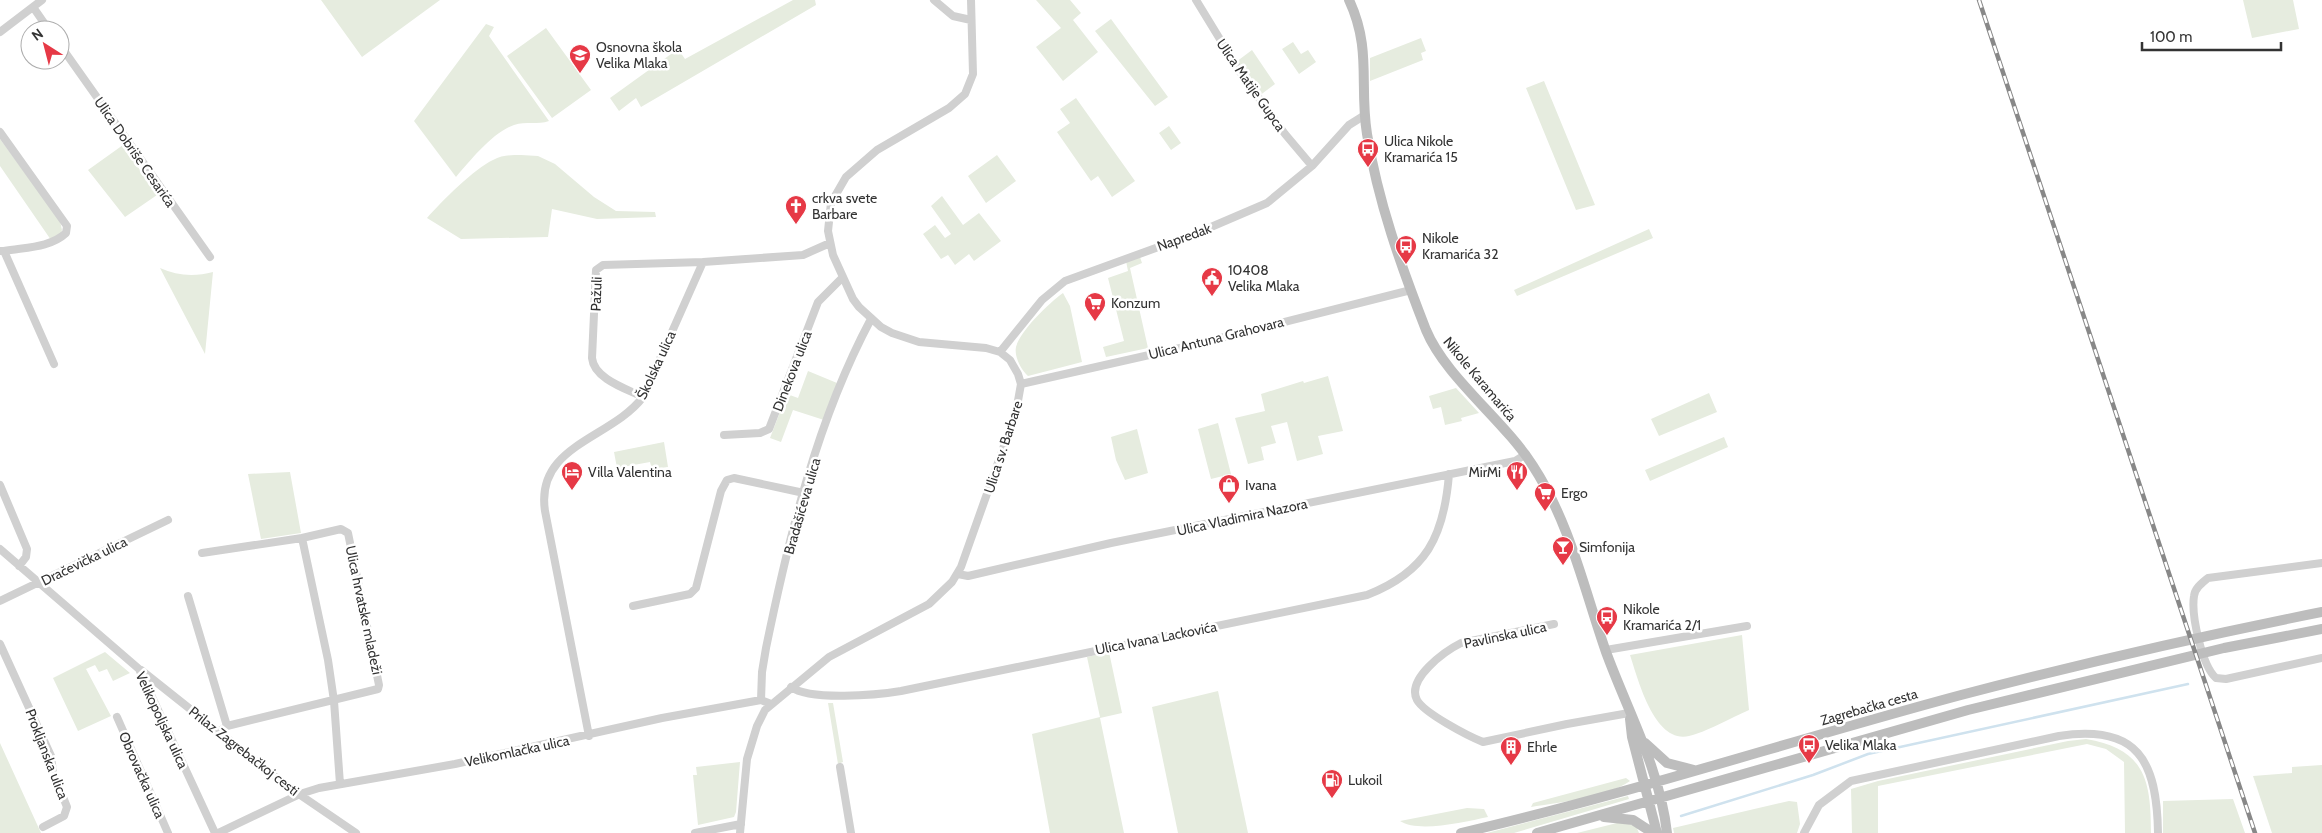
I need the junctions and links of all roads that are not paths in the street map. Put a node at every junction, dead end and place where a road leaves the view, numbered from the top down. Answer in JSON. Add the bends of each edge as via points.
{"nodes":[{"id":1,"x":42,"y":0,"type":"edge"},
{"id":2,"x":934,"y":0,"type":"edge"},
{"id":3,"x":971,"y":0,"type":"edge"},
{"id":4,"x":1196,"y":0,"type":"edge"},
{"id":5,"x":1349,"y":0,"type":"edge"},
{"id":6,"x":33,"y":7,"type":"junction"},
{"id":7,"x":42,"y":20,"type":"edge"},
{"id":8,"x":971,"y":20,"type":"junction"},
{"id":9,"x":0,"y":32,"type":"edge"},
{"id":10,"x":70,"y":59,"type":"edge"},
{"id":11,"x":1365,"y":115,"type":"junction"},
{"id":12,"x":0,"y":132,"type":"edge"},
{"id":13,"x":1312,"y":166,"type":"junction"},
{"id":14,"x":830,"y":243,"type":"junction"},
{"id":15,"x":2,"y":251,"type":"edge"},
{"id":16,"x":210,"y":257,"type":"dead end"},
{"id":17,"x":703,"y":262,"type":"junction"},
{"id":18,"x":842,"y":278,"type":"junction"},
{"id":19,"x":1411,"y":290,"type":"junction"},
{"id":20,"x":871,"y":319,"type":"junction"},
{"id":21,"x":1000,"y":352,"type":"junction"},
{"id":22,"x":54,"y":364,"type":"dead end"},
{"id":23,"x":1021,"y":384,"type":"junction"},
{"id":24,"x":643,"y":397,"type":"junction"},
{"id":25,"x":724,"y":435,"type":"dead end"},
{"id":26,"x":1526,"y":454,"type":"junction"},
{"id":27,"x":1449,"y":474,"type":"junction"},
{"id":28,"x":0,"y":485,"type":"edge"},
{"id":29,"x":804,"y":494,"type":"junction"},
{"id":30,"x":168,"y":520,"type":"dead end"},
{"id":31,"x":302,"y":538,"type":"junction"},
{"id":32,"x":0,"y":549,"type":"edge"},
{"id":33,"x":202,"y":552,"type":"dead end"},
{"id":34,"x":2322,"y":563,"type":"edge"},
{"id":35,"x":19,"y":566,"type":"junction"},
{"id":36,"x":958,"y":574,"type":"junction"},
{"id":37,"x":39,"y":583,"type":"junction"},
{"id":38,"x":188,"y":596,"type":"dead end"},
{"id":39,"x":0,"y":601,"type":"edge"},
{"id":40,"x":633,"y":606,"type":"dead end"},
{"id":41,"x":2322,"y":612,"type":"edge"},
{"id":42,"x":1554,"y":624,"type":"dead end"},
{"id":43,"x":1747,"y":626,"type":"dead end"},
{"id":44,"x":2322,"y":628,"type":"edge"},
{"id":45,"x":0,"y":644,"type":"edge"},
{"id":46,"x":1606,"y":650,"type":"junction"},
{"id":47,"x":2322,"y":658,"type":"edge"},
{"id":48,"x":139,"y":669,"type":"junction"},
{"id":49,"x":791,"y":687,"type":"junction"},
{"id":50,"x":761,"y":700,"type":"junction"},
{"id":51,"x":334,"y":701,"type":"junction"},
{"id":52,"x":771,"y":704,"type":"junction"},
{"id":53,"x":1629,"y":713,"type":"junction"},
{"id":54,"x":116,"y":717,"type":"dead end"},
{"id":55,"x":227,"y":726,"type":"junction"},
{"id":56,"x":217,"y":733,"type":"junction"},
{"id":57,"x":589,"y":736,"type":"junction"},
{"id":58,"x":1641,"y":738,"type":"junction"},
{"id":59,"x":840,"y":767,"type":"dead end"},
{"id":60,"x":1698,"y":770,"type":"junction"},
{"id":61,"x":1656,"y":783,"type":"junction"},
{"id":62,"x":340,"y":784,"type":"junction"},
{"id":63,"x":1644,"y":786,"type":"junction"},
{"id":64,"x":300,"y":794,"type":"junction"},
{"id":65,"x":1660,"y":798,"type":"junction"},
{"id":66,"x":1648,"y":802,"type":"junction"},
{"id":67,"x":1600,"y":816,"type":"junction"},
{"id":68,"x":741,"y":824,"type":"junction"},
{"id":69,"x":43,"y":826,"type":"dead end"},
{"id":70,"x":352,"y":832,"type":"edge"},
{"id":71,"x":168,"y":833,"type":"edge"},
{"id":72,"x":216,"y":833,"type":"edge"},
{"id":73,"x":695,"y":833,"type":"edge"},
{"id":74,"x":740,"y":833,"type":"edge"},
{"id":75,"x":851,"y":833,"type":"edge"},
{"id":76,"x":1460,"y":833,"type":"edge"},
{"id":77,"x":1537,"y":833,"type":"edge"},
{"id":78,"x":1655,"y":833,"type":"edge"},
{"id":79,"x":1667,"y":833,"type":"edge"},
{"id":80,"x":1804,"y":833,"type":"edge"},
{"id":81,"x":2158,"y":833,"type":"edge"}],
"edges":[{"from":1,"to":6,"type":"street"},
{"from":2,"to":8,"type":"street","via":[[953,16]]},
{"from":3,"to":8,"type":"street"},
{"from":4,"to":13,"type":"street","name":"Ulica Matije Gupca","via":[[1240,72]]},
{"from":5,"to":11,"type":"main road","name":"Nikole Karamarića","via":[[1359,22],[1364,50]]},
{"from":6,"to":7,"type":"street"},
{"from":6,"to":9,"type":"street"},
{"from":8,"to":14,"type":"street","via":[[973,74],[965,94],[949,108],[877,150],[846,177],[831,203]]},
{"from":10,"to":16,"type":"street","name":"Ulica Dobriše Cesarića"},
{"from":11,"to":13,"type":"street","name":"Napredak","via":[[1349,125]]},
{"from":11,"to":19,"type":"main road","name":"Nikole Karamarića","via":[[1384,210]]},
{"from":12,"to":15,"type":"street","via":[[67,226],[60,239]]},
{"from":13,"to":21,"type":"street","name":"Napredak","via":[[1284,192],[1254,210],[1065,281],[1042,300]]},
{"from":14,"to":17,"type":"street","via":[[803,255]]},
{"from":14,"to":18,"type":"street"},
{"from":15,"to":22,"type":"street"},
{"from":17,"to":24,"type":"street","name":"Školska ulica"},
{"from":17,"to":24,"type":"street","name":"Pažuli","via":[[603,266],[596,270],[594,368]]},
{"from":18,"to":20,"type":"street","via":[[853,299]]},
{"from":18,"to":25,"type":"street","name":"Dinekova ulica","via":[[818,302],[768,430]]},
{"from":19,"to":23,"type":"street","name":"Ulica Antuna Grahovara"},
{"from":19,"to":26,"type":"main road","name":"Nikole Karamarića","via":[[1430,340],[1440,356]]},
{"from":20,"to":21,"type":"street","via":[[905,338]]},
{"from":20,"to":29,"type":"street","name":"Bradašićeva ulica","via":[[839,392]]},
{"from":21,"to":23,"type":"street","name":"Ulica sv. Barbare","via":[[1014,365]]},
{"from":23,"to":36,"type":"street","name":"Ulica sv. Barbare","via":[[1010,431]]},
{"from":24,"to":57,"type":"street","name":"Školska ulica","via":[[628,414],[564,455],[545,488],[545,511]]},
{"from":26,"to":27,"type":"street","name":"Ulica Vladimira Nazora","via":[[1515,461]]},
{"from":26,"to":46,"type":"main road","name":"Nikole Karamarića","via":[[1549,492],[1566,530]]},
{"from":27,"to":36,"type":"street","name":"Ulica Vladimira Nazora","via":[[1111,543],[968,576]]},
{"from":27,"to":49,"type":"street","name":"Ulica Ivana Lackovića","via":[[1438,531],[1426,553],[1399,580],[1366,595],[901,691],[845,696],[803,693]]},
{"from":28,"to":35,"type":"street","via":[[27,549],[26,557]]},
{"from":29,"to":40,"type":"street","via":[[734,478],[727,480],[721,491],[696,588],[690,594]]},
{"from":29,"to":50,"type":"street","name":"Bradašićeva ulica","via":[[767,640]]},
{"from":30,"to":37,"type":"street","name":"Dračevička ulica"},
{"from":31,"to":33,"type":"street","name":"Ulica hrvatske mladeži"},
{"from":31,"to":51,"type":"street","via":[[327,651]]},
{"from":31,"to":51,"type":"street","name":"Ulica hrvatske mladeži","via":[[341,529],[348,533],[379,685],[374,691]]},
{"from":32,"to":35,"type":"street","name":"Velikopoljska ulica"},
{"from":34,"to":47,"type":"street","via":[[2208,578],[2196,589],[2194,601],[2205,662],[2216,678],[2226,679]]},
{"from":35,"to":37,"type":"street","name":"Velikopoljska ulica"},
{"from":36,"to":49,"type":"street","name":"Ulica sv. Barbare","via":[[929,604],[829,656]]},
{"from":37,"to":39,"type":"street","name":"Dračevička ulica"},
{"from":37,"to":48,"type":"street","name":"Velikopoljska ulica"},
{"from":38,"to":55,"type":"street","name":"Prilaz Zagrebačkoj cesti"},
{"from":41,"to":60,"type":"main road","name":"Zagrebačka cesta","via":[[2159,646],[1961,695]]},
{"from":42,"to":53,"type":"street","name":"Pavlinska ulica","via":[[1450,648],[1418,682],[1415,691],[1418,700],[1427,710],[1483,742]]},
{"from":43,"to":46,"type":"street"},
{"from":44,"to":65,"type":"main road","via":[[2224,648],[1968,710]]},
{"from":45,"to":69,"type":"street","name":"Prokljanska ulica","via":[[50,756],[68,807],[64,816]]},
{"from":46,"to":53,"type":"main road","name":"Nikole Karamarića"},
{"from":48,"to":56,"type":"street","name":"Prilaz Zagrebačkoj cesti"},
{"from":48,"to":72,"type":"street","name":"Velikopoljska ulica"},
{"from":49,"to":52,"type":"street","name":"Ulica sv. Barbare"},
{"from":50,"to":52,"type":"street"},
{"from":50,"to":57,"type":"street","name":"Velikomlačka ulica","via":[[662,718]]},
{"from":51,"to":55,"type":"street","name":"Ulica hrvatske mladeži"},
{"from":51,"to":62,"type":"street"},
{"from":52,"to":68,"type":"street","name":"Ulica sv. Barbare","via":[[760,717],[749,747]]},
{"from":53,"to":58,"type":"main road"},
{"from":53,"to":63,"type":"main road"},
{"from":54,"to":71,"type":"street","name":"Obrovačka ulica"},
{"from":55,"to":56,"type":"street","name":"Ulica hrvatske mladeži"},
{"from":56,"to":64,"type":"street","name":"Prilaz Zagrebačkoj cesti"},
{"from":57,"to":62,"type":"street","name":"Velikomlačka ulica"},
{"from":58,"to":60,"type":"main road","via":[[1667,763]]},
{"from":58,"to":61,"type":"main road"},
{"from":59,"to":75,"type":"street"},
{"from":60,"to":61,"type":"main road","name":"Zagrebačka cesta"},
{"from":61,"to":63,"type":"main road","name":"Zagrebačka cesta"},
{"from":61,"to":65,"type":"main road"},
{"from":62,"to":64,"type":"street","name":"Velikomlačka ulica"},
{"from":63,"to":66,"type":"main road"},
{"from":63,"to":76,"type":"main road","name":"Zagrebačka cesta"},
{"from":64,"to":70,"type":"street","name":"Prilaz Zagrebačkoj cesti"},
{"from":64,"to":72,"type":"street","name":"Velikomlačka ulica"},
{"from":65,"to":66,"type":"main road"},
{"from":65,"to":79,"type":"main road"},
{"from":66,"to":67,"type":"main road"},
{"from":66,"to":78,"type":"main road"},
{"from":67,"to":77,"type":"main road"},
{"from":67,"to":78,"type":"main road","via":[[1633,820]]},
{"from":68,"to":73,"type":"street"},
{"from":68,"to":74,"type":"street","name":"Ulica sv. Barbare"},
{"from":80,"to":81,"type":"street","via":[[1819,804],[1851,781],[2059,736],[2092,732],[2121,740],[2144,762],[2155,788]]}]}
